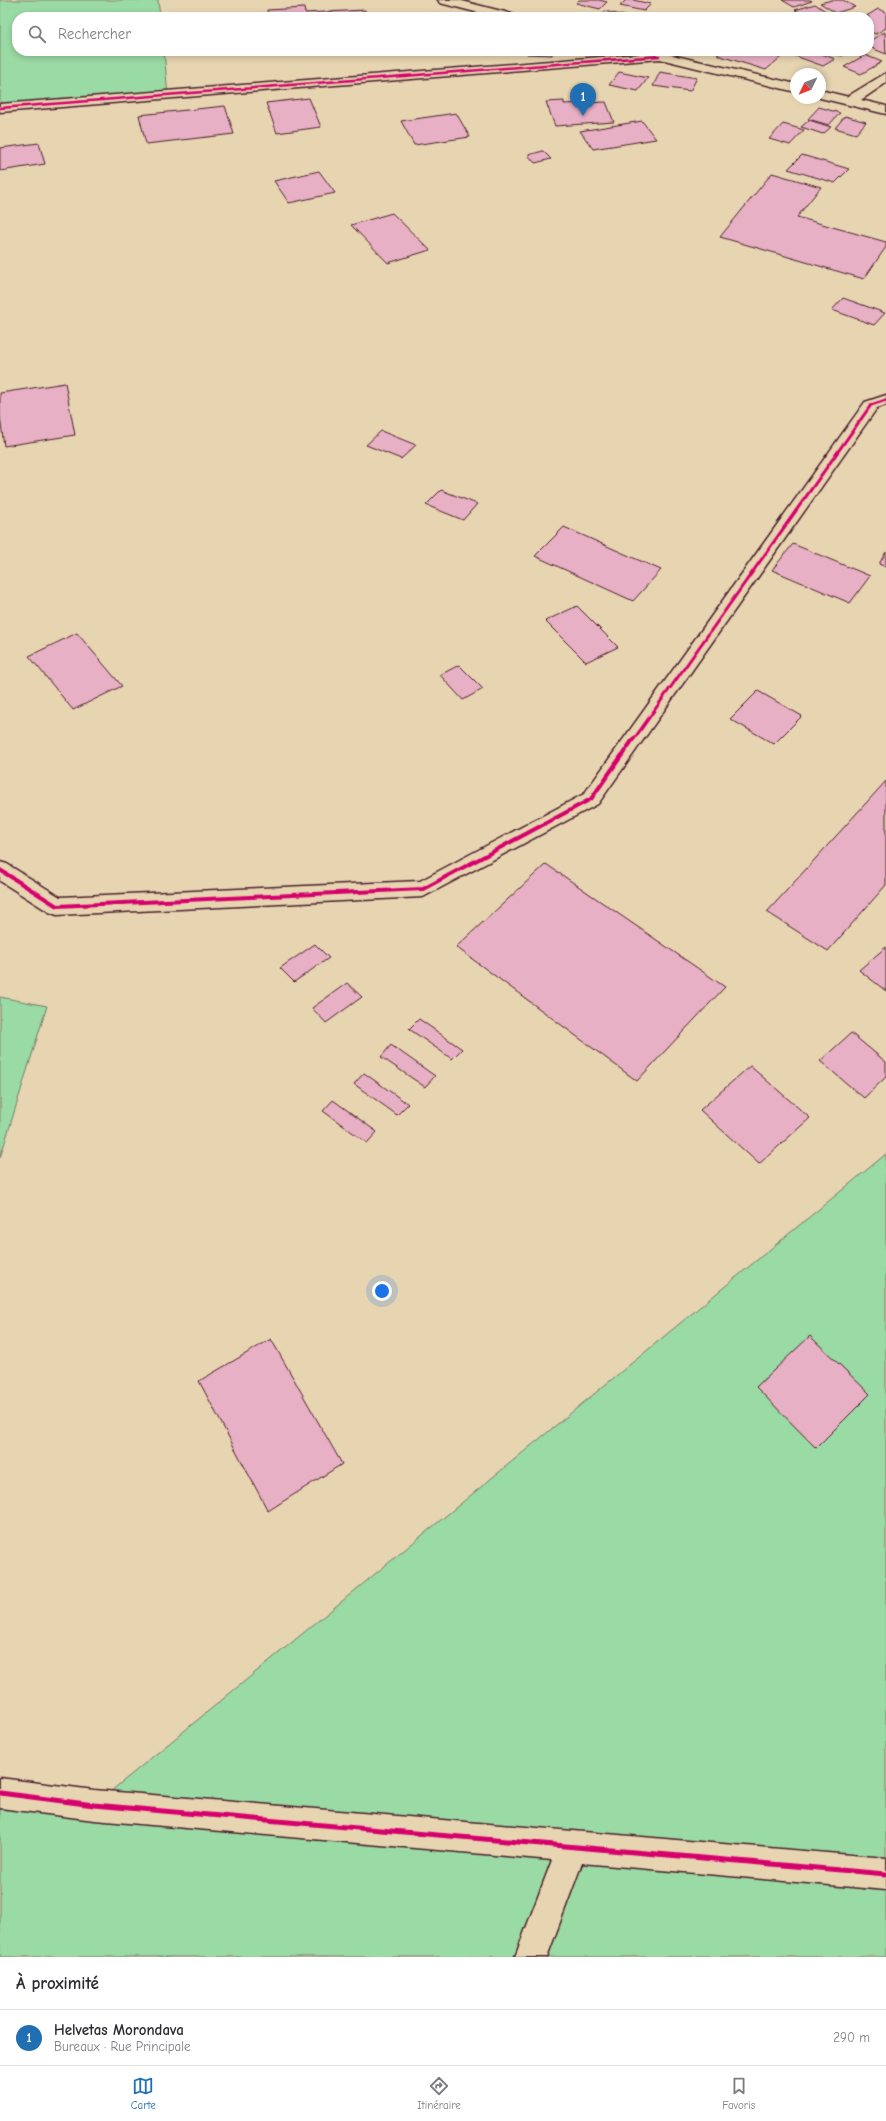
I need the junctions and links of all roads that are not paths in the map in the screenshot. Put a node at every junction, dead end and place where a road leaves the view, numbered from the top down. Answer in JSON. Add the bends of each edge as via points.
{"nodes":[{"id":1,"x":444,"y":0,"type":"edge"},
{"id":2,"x":490,"y":12,"type":"edge"},
{"id":3,"x":659,"y":56,"type":"joint"},
{"id":4,"x":886,"y":77,"type":"edge"},
{"id":5,"x":790,"y":87,"type":"edge"},
{"id":6,"x":826,"y":95,"type":"edge"},
{"id":7,"x":850,"y":100,"type":"junction"},
{"id":8,"x":0,"y":108,"type":"edge"},
{"id":9,"x":886,"y":110,"type":"edge"},
{"id":10,"x":886,"y":400,"type":"edge"},
{"id":11,"x":0,"y":870,"type":"edge"},
{"id":12,"x":0,"y":1793,"type":"edge"},
{"id":13,"x":573,"y":1847,"type":"junction"},
{"id":14,"x":886,"y":1874,"type":"edge"},
{"id":15,"x":531,"y":1957,"type":"edge"}],
"edges":[{"from":1,"to":2,"type":"street"},
{"from":3,"to":5,"type":"street"},
{"from":3,"to":8,"type":"street"},
{"from":4,"to":7,"type":"street"},
{"from":6,"to":7,"type":"street"},
{"from":7,"to":9,"type":"street"},
{"from":10,"to":11,"type":"street","via":[[871,405],[591,799],[423,889],[57,906]]},
{"from":12,"to":13,"type":"street","via":[[94,1805]]},
{"from":13,"to":14,"type":"street"},
{"from":13,"to":15,"type":"street"}]}
